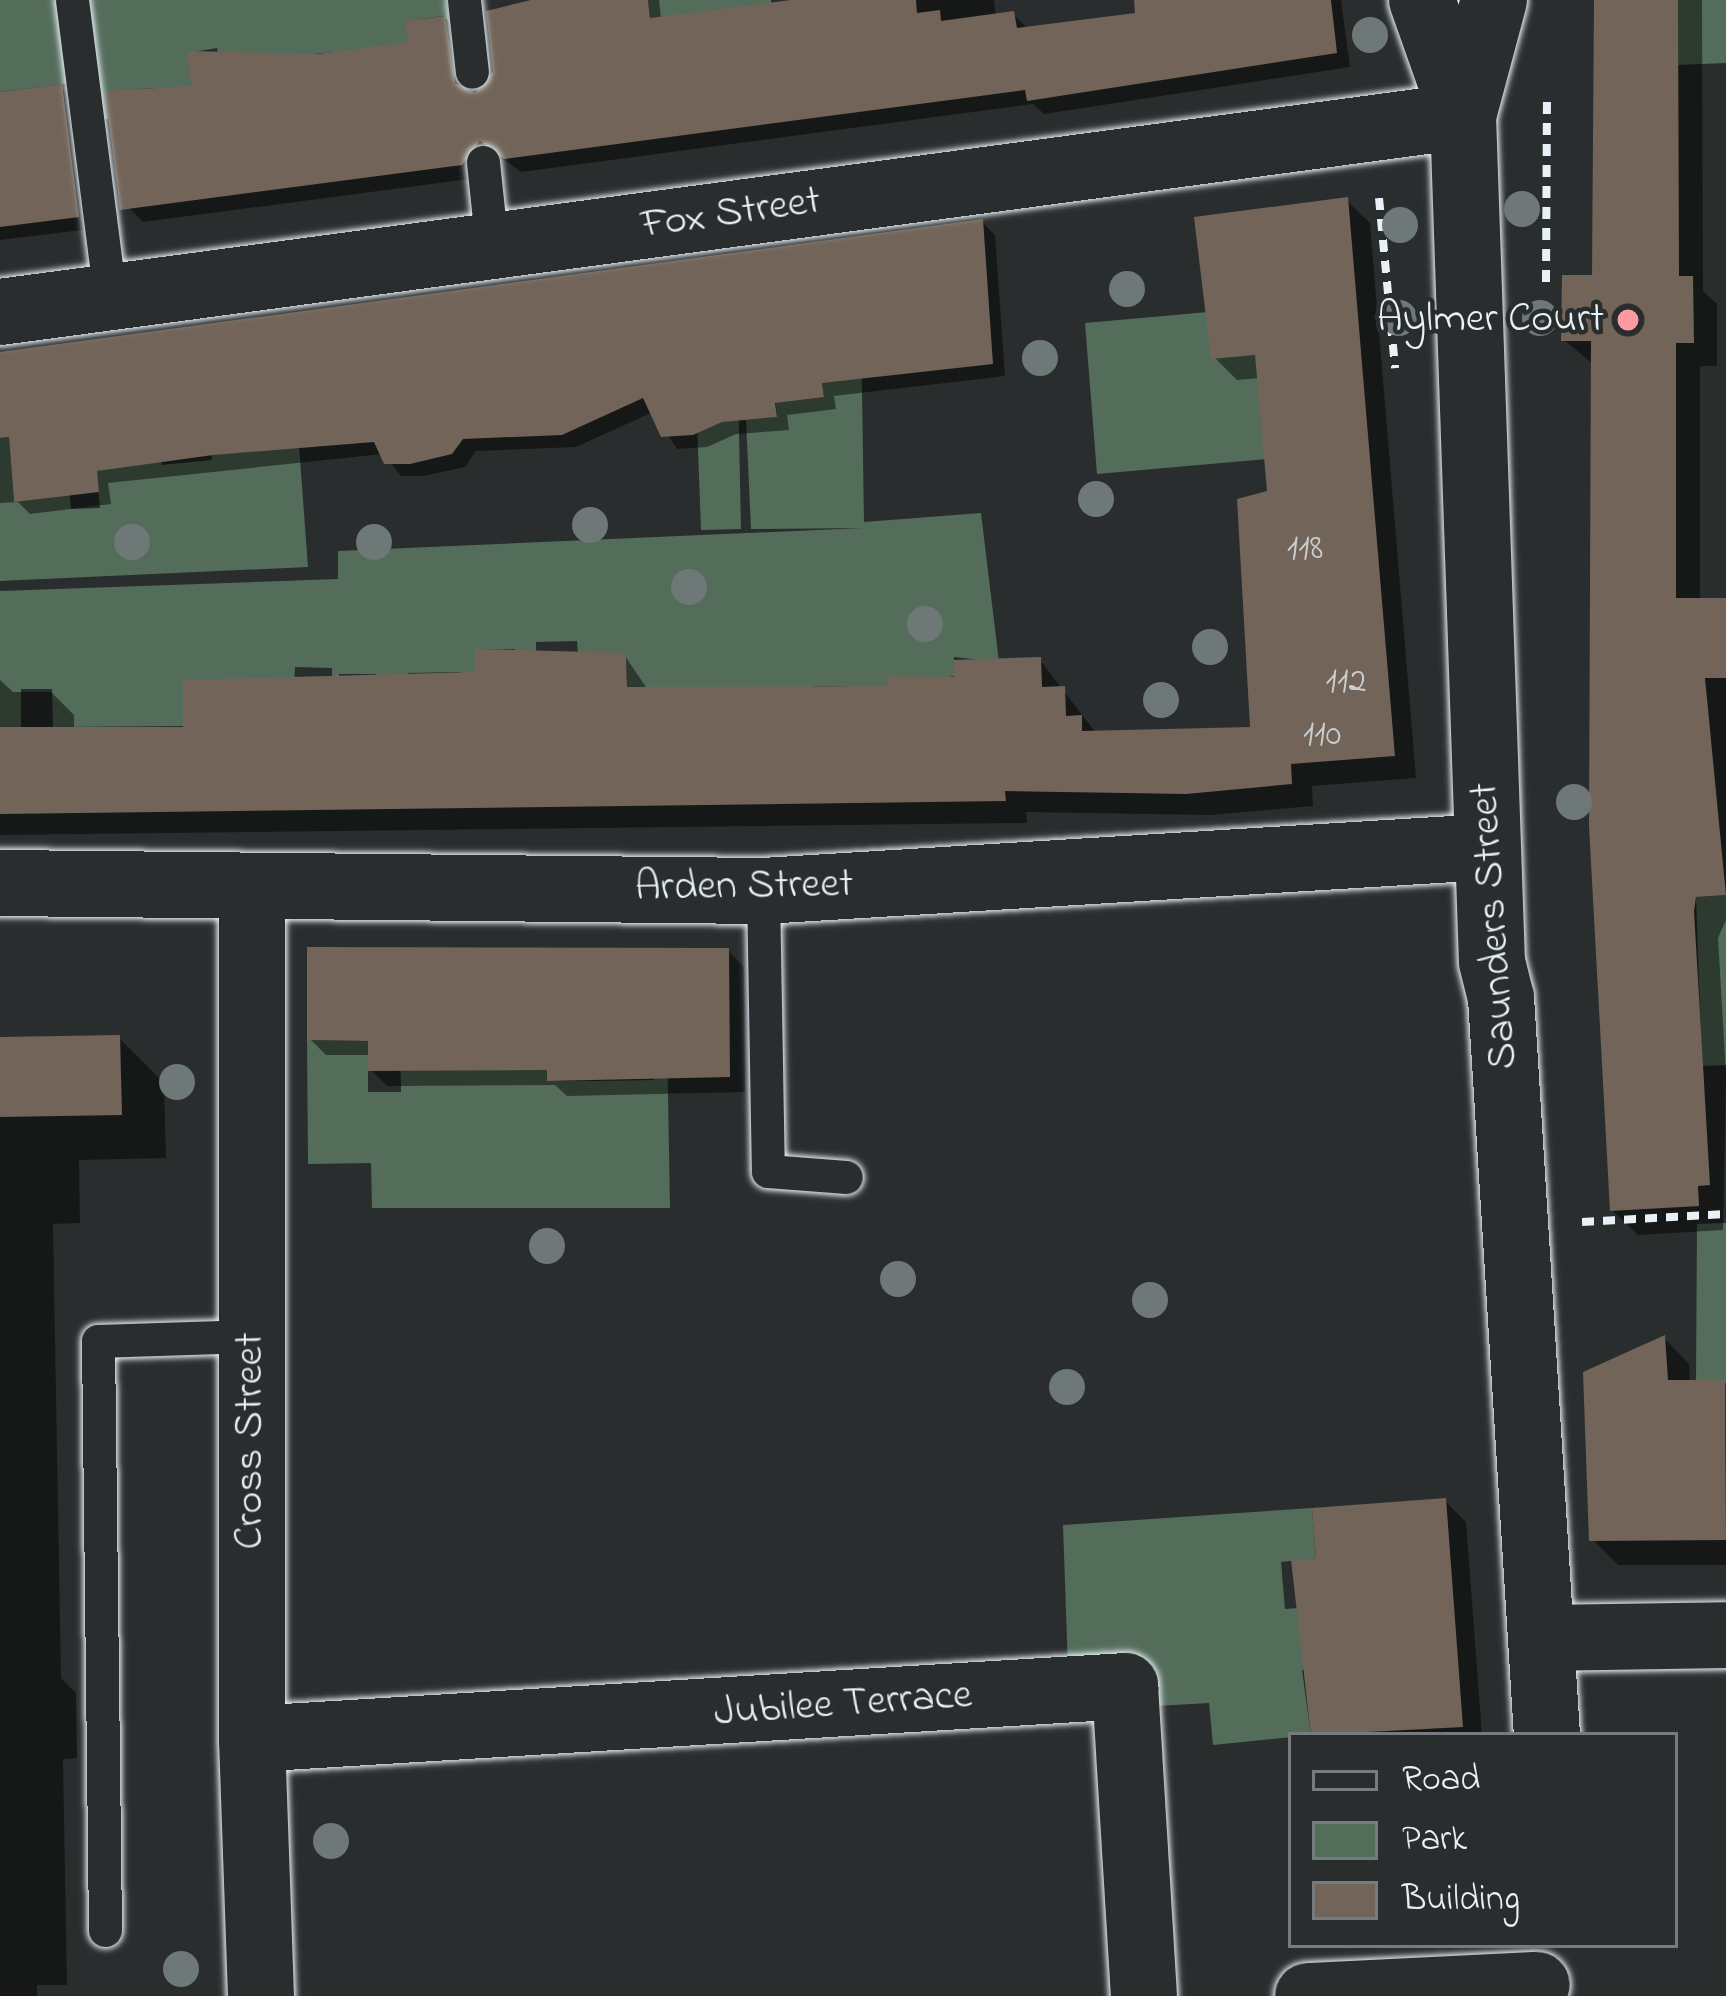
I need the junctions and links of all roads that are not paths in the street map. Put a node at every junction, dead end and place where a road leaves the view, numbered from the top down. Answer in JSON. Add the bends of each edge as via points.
{"nodes":[{"id":1,"x":72,"y":0,"type":"edge"},
{"id":2,"x":464,"y":0,"type":"edge"},
{"id":3,"x":1422,"y":0,"type":"edge"},
{"id":4,"x":1494,"y":0,"type":"edge"},
{"id":5,"x":472,"y":72,"type":"dead end"},
{"id":6,"x":1462,"y":116,"type":"junction"},
{"id":7,"x":483,"y":162,"type":"dead end"},
{"id":8,"x":492,"y":247,"type":"junction"},
{"id":9,"x":110,"y":297,"type":"junction"},
{"id":10,"x":0,"y":312,"type":"edge"},
{"id":11,"x":1486,"y":847,"type":"junction"},
{"id":12,"x":0,"y":883,"type":"edge"},
{"id":13,"x":252,"y":886,"type":"junction"},
{"id":14,"x":763,"y":892,"type":"junction"},
{"id":15,"x":846,"y":1177,"type":"dead end"},
{"id":16,"x":250,"y":1336,"type":"junction"},
{"id":17,"x":1726,"y":1635,"type":"edge"},
{"id":18,"x":1544,"y":1638,"type":"junction"},
{"id":19,"x":1547,"y":1732,"type":"edge"},
{"id":20,"x":252,"y":1739,"type":"junction"},
{"id":21,"x":105,"y":1930,"type":"dead end"},
{"id":22,"x":1538,"y":1975,"type":"edge"},
{"id":23,"x":261,"y":1996,"type":"edge"},
{"id":24,"x":1144,"y":1996,"type":"edge"},
{"id":25,"x":1308,"y":1996,"type":"edge"}],
"edges":[{"from":1,"to":9,"type":"lane"},
{"from":2,"to":5,"type":"lane"},
{"from":3,"to":6,"type":"street","name":"Saunders Street"},
{"from":4,"to":6,"type":"street","name":"Saunders Street"},
{"from":6,"to":8,"type":"street","name":"Fox Street"},
{"from":6,"to":11,"type":"street","name":"Saunders Street"},
{"from":7,"to":8,"type":"lane"},
{"from":8,"to":9,"type":"street","name":"Fox Street"},
{"from":9,"to":10,"type":"street","name":"Fox Street"},
{"from":11,"to":14,"type":"street","name":"Arden Street"},
{"from":11,"to":18,"type":"street","name":"Saunders Street"},
{"from":12,"to":13,"type":"street","name":"Arden Street"},
{"from":13,"to":14,"type":"street","name":"Arden Street"},
{"from":13,"to":16,"type":"street","name":"Cross Street"},
{"from":14,"to":15,"type":"lane","via":[[768,1172]]},
{"from":16,"to":20,"type":"street","name":"Cross Street"},
{"from":16,"to":21,"type":"lane","via":[[98,1341]]},
{"from":17,"to":18,"type":"street"},
{"from":18,"to":19,"type":"street","name":"Saunders Street"},
{"from":20,"to":23,"type":"street","name":"Cross Street"},
{"from":20,"to":24,"type":"street","name":"Jubilee Terrace","via":[[1125,1686]]},
{"from":22,"to":25,"type":"street"}]}
